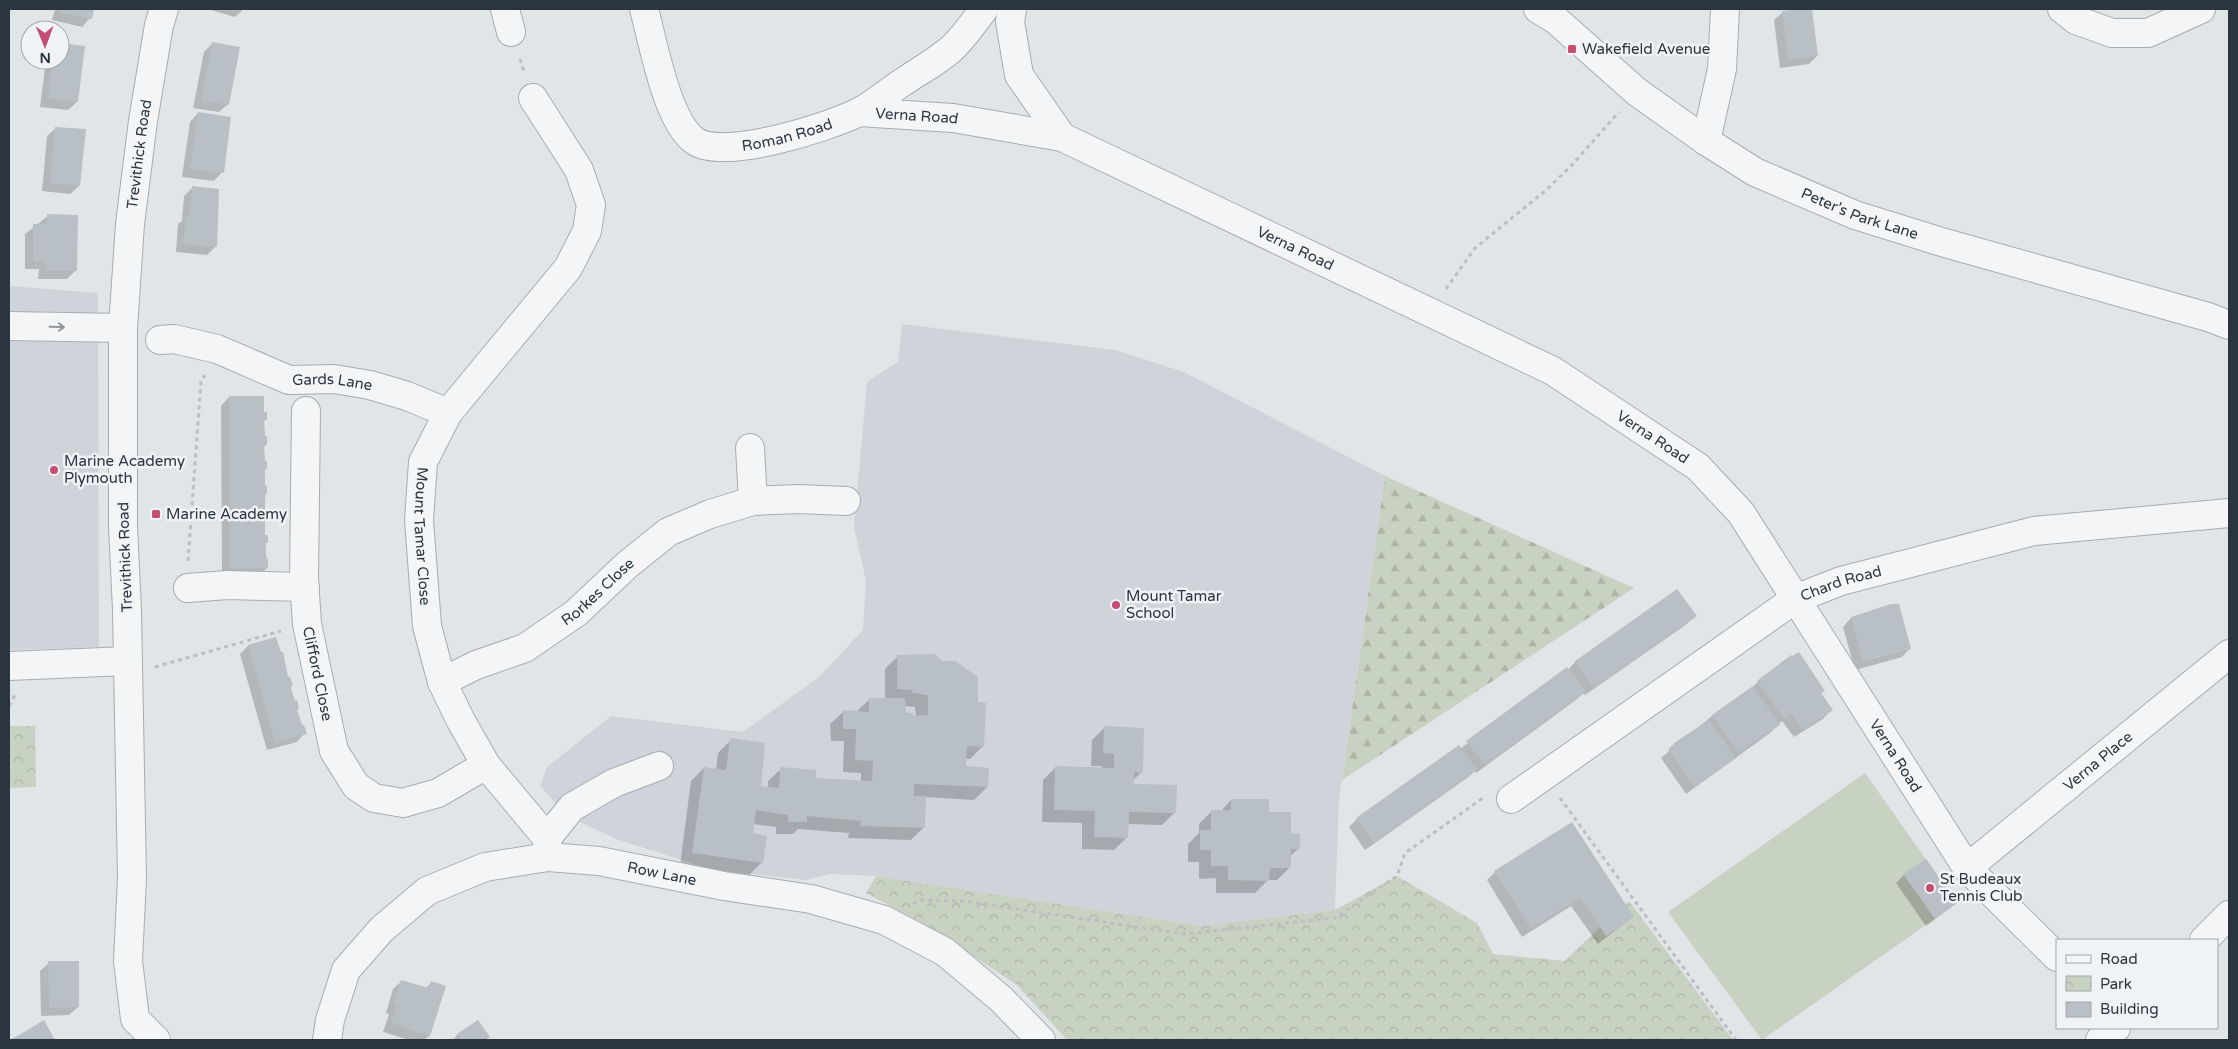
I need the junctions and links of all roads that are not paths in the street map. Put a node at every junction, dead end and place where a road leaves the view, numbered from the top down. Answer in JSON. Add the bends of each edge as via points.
{"nodes":[{"id":1,"x":164,"y":9,"type":"edge"},
{"id":2,"x":644,"y":9,"type":"edge"},
{"id":3,"x":984,"y":9,"type":"edge"},
{"id":4,"x":1012,"y":9,"type":"edge"},
{"id":5,"x":1538,"y":9,"type":"edge"},
{"id":6,"x":1726,"y":9,"type":"edge"},
{"id":7,"x":2062,"y":9,"type":"edge"},
{"id":8,"x":2201,"y":9,"type":"edge"},
{"id":9,"x":533,"y":98,"type":"road end"},
{"id":10,"x":859,"y":112,"type":"junction"},
{"id":11,"x":1062,"y":137,"type":"junction"},
{"id":12,"x":1706,"y":141,"type":"junction"},
{"id":13,"x":2229,"y":325,"type":"edge"},
{"id":14,"x":9,"y":326,"type":"edge"},
{"id":15,"x":123,"y":328,"type":"junction"},
{"id":16,"x":160,"y":340,"type":"dead end"},
{"id":17,"x":306,"y":411,"type":"dead end"},
{"id":18,"x":448,"y":413,"type":"junction"},
{"id":19,"x":750,"y":448,"type":"dead end"},
{"id":20,"x":753,"y":501,"type":"junction"},
{"id":21,"x":846,"y":501,"type":"dead end"},
{"id":22,"x":2229,"y":513,"type":"edge"},
{"id":23,"x":305,"y":587,"type":"junction"},
{"id":24,"x":188,"y":588,"type":"road end"},
{"id":25,"x":1795,"y":598,"type":"junction"},
{"id":26,"x":2229,"y":654,"type":"edge"},
{"id":27,"x":9,"y":666,"type":"edge"},
{"id":28,"x":128,"y":668,"type":"junction"},
{"id":29,"x":442,"y":682,"type":"junction"},
{"id":30,"x":486,"y":765,"type":"junction"},
{"id":31,"x":658,"y":766,"type":"dead end"},
{"id":32,"x":1511,"y":799,"type":"road end"},
{"id":33,"x":548,"y":848,"type":"junction"},
{"id":34,"x":1967,"y":868,"type":"junction"},
{"id":35,"x":2229,"y":914,"type":"edge"},
{"id":36,"x":2205,"y":939,"type":"edge"},
{"id":37,"x":2056,"y":956,"type":"edge"},
{"id":38,"x":2115,"y":1029,"type":"edge"},
{"id":39,"x":156,"y":1040,"type":"edge"},
{"id":40,"x":327,"y":1040,"type":"edge"},
{"id":41,"x":1040,"y":1040,"type":"edge"},
{"id":42,"x":2100,"y":1040,"type":"edge"}],
"edges":[{"from":1,"to":15,"type":"street","name":"Trevithick Road","via":[[143,121],[130,224]]},
{"from":2,"to":10,"type":"street","name":"Roman Road","via":[[672,104],[682,128],[700,144],[718,149],[742,147],[801,133]]},
{"from":3,"to":10,"type":"street","name":"Roman Road","via":[[951,49]]},
{"from":4,"to":11,"type":"street","via":[[1010,22],[1019,74]]},
{"from":5,"to":12,"type":"street","name":"Peter's Park Lane","via":[[1556,20],[1637,92]]},
{"from":6,"to":12,"type":"street","via":[[1722,69]]},
{"from":7,"to":8,"type":"street","via":[[2076,20],[2112,33],[2148,34]]},
{"from":9,"to":18,"type":"street","name":"Mount Tamar Close","via":[[579,170],[590,205],[586,231],[568,268]]},
{"from":10,"to":11,"type":"street","name":"Verna Road","via":[[953,118]]},
{"from":11,"to":25,"type":"street","name":"Verna Road","via":[[1553,371],[1698,467],[1741,514]]},
{"from":12,"to":13,"type":"street","name":"Peter's Park Lane","via":[[1755,172],[1855,215]]},
{"from":14,"to":15,"type":"street","one_way":true},
{"from":15,"to":28,"type":"street","name":"Trevithick Road","via":[[123,526]]},
{"from":16,"to":18,"type":"street","name":"Gards Lane","via":[[216,349],[289,380],[334,379],[370,385]]},
{"from":17,"to":23,"type":"street","name":"Clifford Close"},
{"from":18,"to":29,"type":"street","name":"Mount Tamar Close","via":[[423,462],[420,520],[427,626]]},
{"from":19,"to":20,"type":"street"},
{"from":20,"to":21,"type":"street","name":"Rorkes Close"},
{"from":20,"to":29,"type":"street","name":"Rorkes Close","via":[[710,514],[668,532],[576,613],[524,648],[476,665]]},
{"from":22,"to":25,"type":"street","name":"Chard Road","via":[[2034,531],[1841,582]]},
{"from":23,"to":24,"type":"street","via":[[227,585]]},
{"from":23,"to":30,"type":"street","name":"Clifford Close","via":[[307,624],[334,750],[356,786],[374,798],[403,803],[438,793]]},
{"from":25,"to":32,"type":"street","name":"Chard Road"},
{"from":25,"to":34,"type":"street","name":"Verna Road"},
{"from":26,"to":34,"type":"street","name":"Verna Place"},
{"from":27,"to":28,"type":"street"},
{"from":28,"to":39,"type":"street","name":"Trevithick Road","via":[[132,878],[128,961],[135,1019]]},
{"from":29,"to":30,"type":"street","name":"Mount Tamar Close"},
{"from":30,"to":33,"type":"street","name":"Mount Tamar Close"},
{"from":31,"to":33,"type":"street","via":[[614,783],[572,807]]},
{"from":33,"to":40,"type":"street","name":"Row Lane","via":[[485,867],[427,891],[382,929],[346,970]]},
{"from":33,"to":41,"type":"street","name":"Row Lane","via":[[724,886],[811,899],[884,920],[945,952],[1001,999]]},
{"from":34,"to":37,"type":"street","name":"Verna Road"},
{"from":35,"to":36,"type":"street"},
{"from":38,"to":42,"type":"street"}]}
